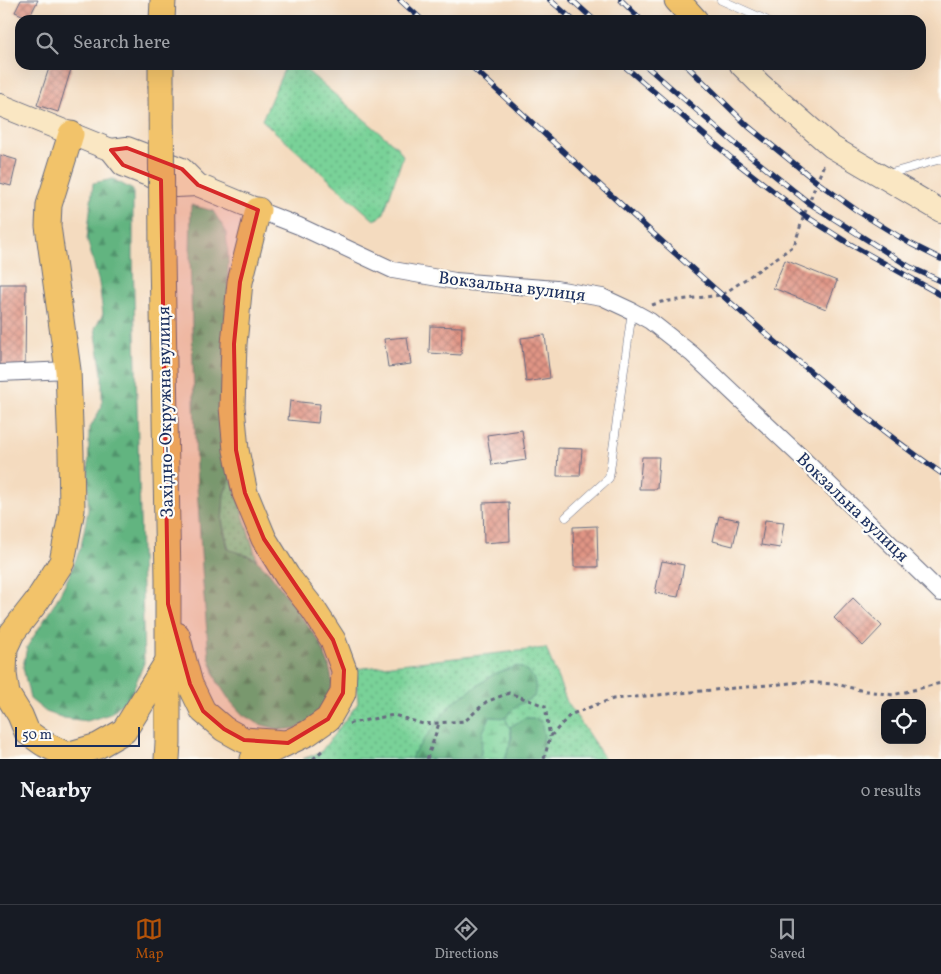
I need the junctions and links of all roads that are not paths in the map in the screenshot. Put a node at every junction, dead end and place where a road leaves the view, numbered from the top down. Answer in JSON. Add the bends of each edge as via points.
{"nodes":[{"id":1,"x":163,"y":0,"type":"edge"},
{"id":2,"x":677,"y":0,"type":"edge"},
{"id":3,"x":685,"y":0,"type":"edge"},
{"id":4,"x":721,"y":0,"type":"edge"},
{"id":5,"x":162,"y":15,"type":"edge"},
{"id":6,"x":691,"y":15,"type":"edge"},
{"id":7,"x":693,"y":15,"type":"edge"},
{"id":8,"x":755,"y":15,"type":"edge"},
{"id":9,"x":746,"y":70,"type":"edge"},
{"id":10,"x":161,"y":75,"type":"edge"},
{"id":11,"x":0,"y":106,"type":"edge"},
{"id":12,"x":72,"y":134,"type":"junction"},
{"id":13,"x":941,"y":159,"type":"edge"},
{"id":14,"x":881,"y":176,"type":"junction"},
{"id":15,"x":258,"y":210,"type":"junction"},
{"id":16,"x":941,"y":211,"type":"edge"},
{"id":17,"x":632,"y":311,"type":"junction"},
{"id":18,"x":68,"y":370,"type":"junction"},
{"id":19,"x":0,"y":373,"type":"edge"},
{"id":20,"x":566,"y":517,"type":"dead end"},
{"id":21,"x":941,"y":593,"type":"edge"},
{"id":22,"x":168,"y":604,"type":"junction"},
{"id":23,"x":168,"y":661,"type":"junction"},
{"id":24,"x":288,"y":743,"type":"junction"},
{"id":25,"x":74,"y":757,"type":"edge"},
{"id":26,"x":168,"y":759,"type":"edge"},
{"id":27,"x":253,"y":759,"type":"edge"}],
"edges":[{"from":1,"to":5,"type":"main road"},
{"from":2,"to":6,"type":"main road"},
{"from":3,"to":7,"type":"main road"},
{"from":4,"to":8,"type":"lane"},
{"from":9,"to":14,"type":"street","via":[[832,147]]},
{"from":10,"to":22,"type":"main road","name":"Західно-Окружна вулиця","bridge":true},
{"from":11,"to":12,"type":"street","name":"Вокзальна вулиця"},
{"from":12,"to":15,"type":"street","name":"Вокзальна вулиця","via":[[111,150],[123,164],[176,186],[198,185]]},
{"from":12,"to":18,"type":"main road","via":[[49,205],[48,226]]},
{"from":13,"to":14,"type":"lane"},
{"from":14,"to":16,"type":"street"},
{"from":15,"to":17,"type":"street","name":"Вокзальна вулиця","via":[[392,270],[456,281],[556,289],[602,297]]},
{"from":15,"to":24,"type":"main road","via":[[240,282],[234,344],[232,407],[236,450],[245,493],[264,539],[286,576],[333,640],[344,670],[343,693],[328,719]]},
{"from":17,"to":20,"type":"lane","via":[[610,478]]},
{"from":17,"to":21,"type":"street","name":"Вокзальна вулиця","via":[[692,354]]},
{"from":18,"to":19,"type":"street"},
{"from":18,"to":25,"type":"main road","via":[[72,510],[62,562],[12,633],[5,648],[4,674],[7,694],[27,732],[44,744]]},
{"from":22,"to":23,"type":"main road","name":"Західно-Окружна вулиця"},
{"from":22,"to":24,"type":"main road","via":[[190,684],[203,712],[244,740]]},
{"from":23,"to":25,"type":"main road","via":[[124,731]]},
{"from":23,"to":26,"type":"main road","name":"Західно-Окружна вулиця"},
{"from":24,"to":27,"type":"main road"}]}
